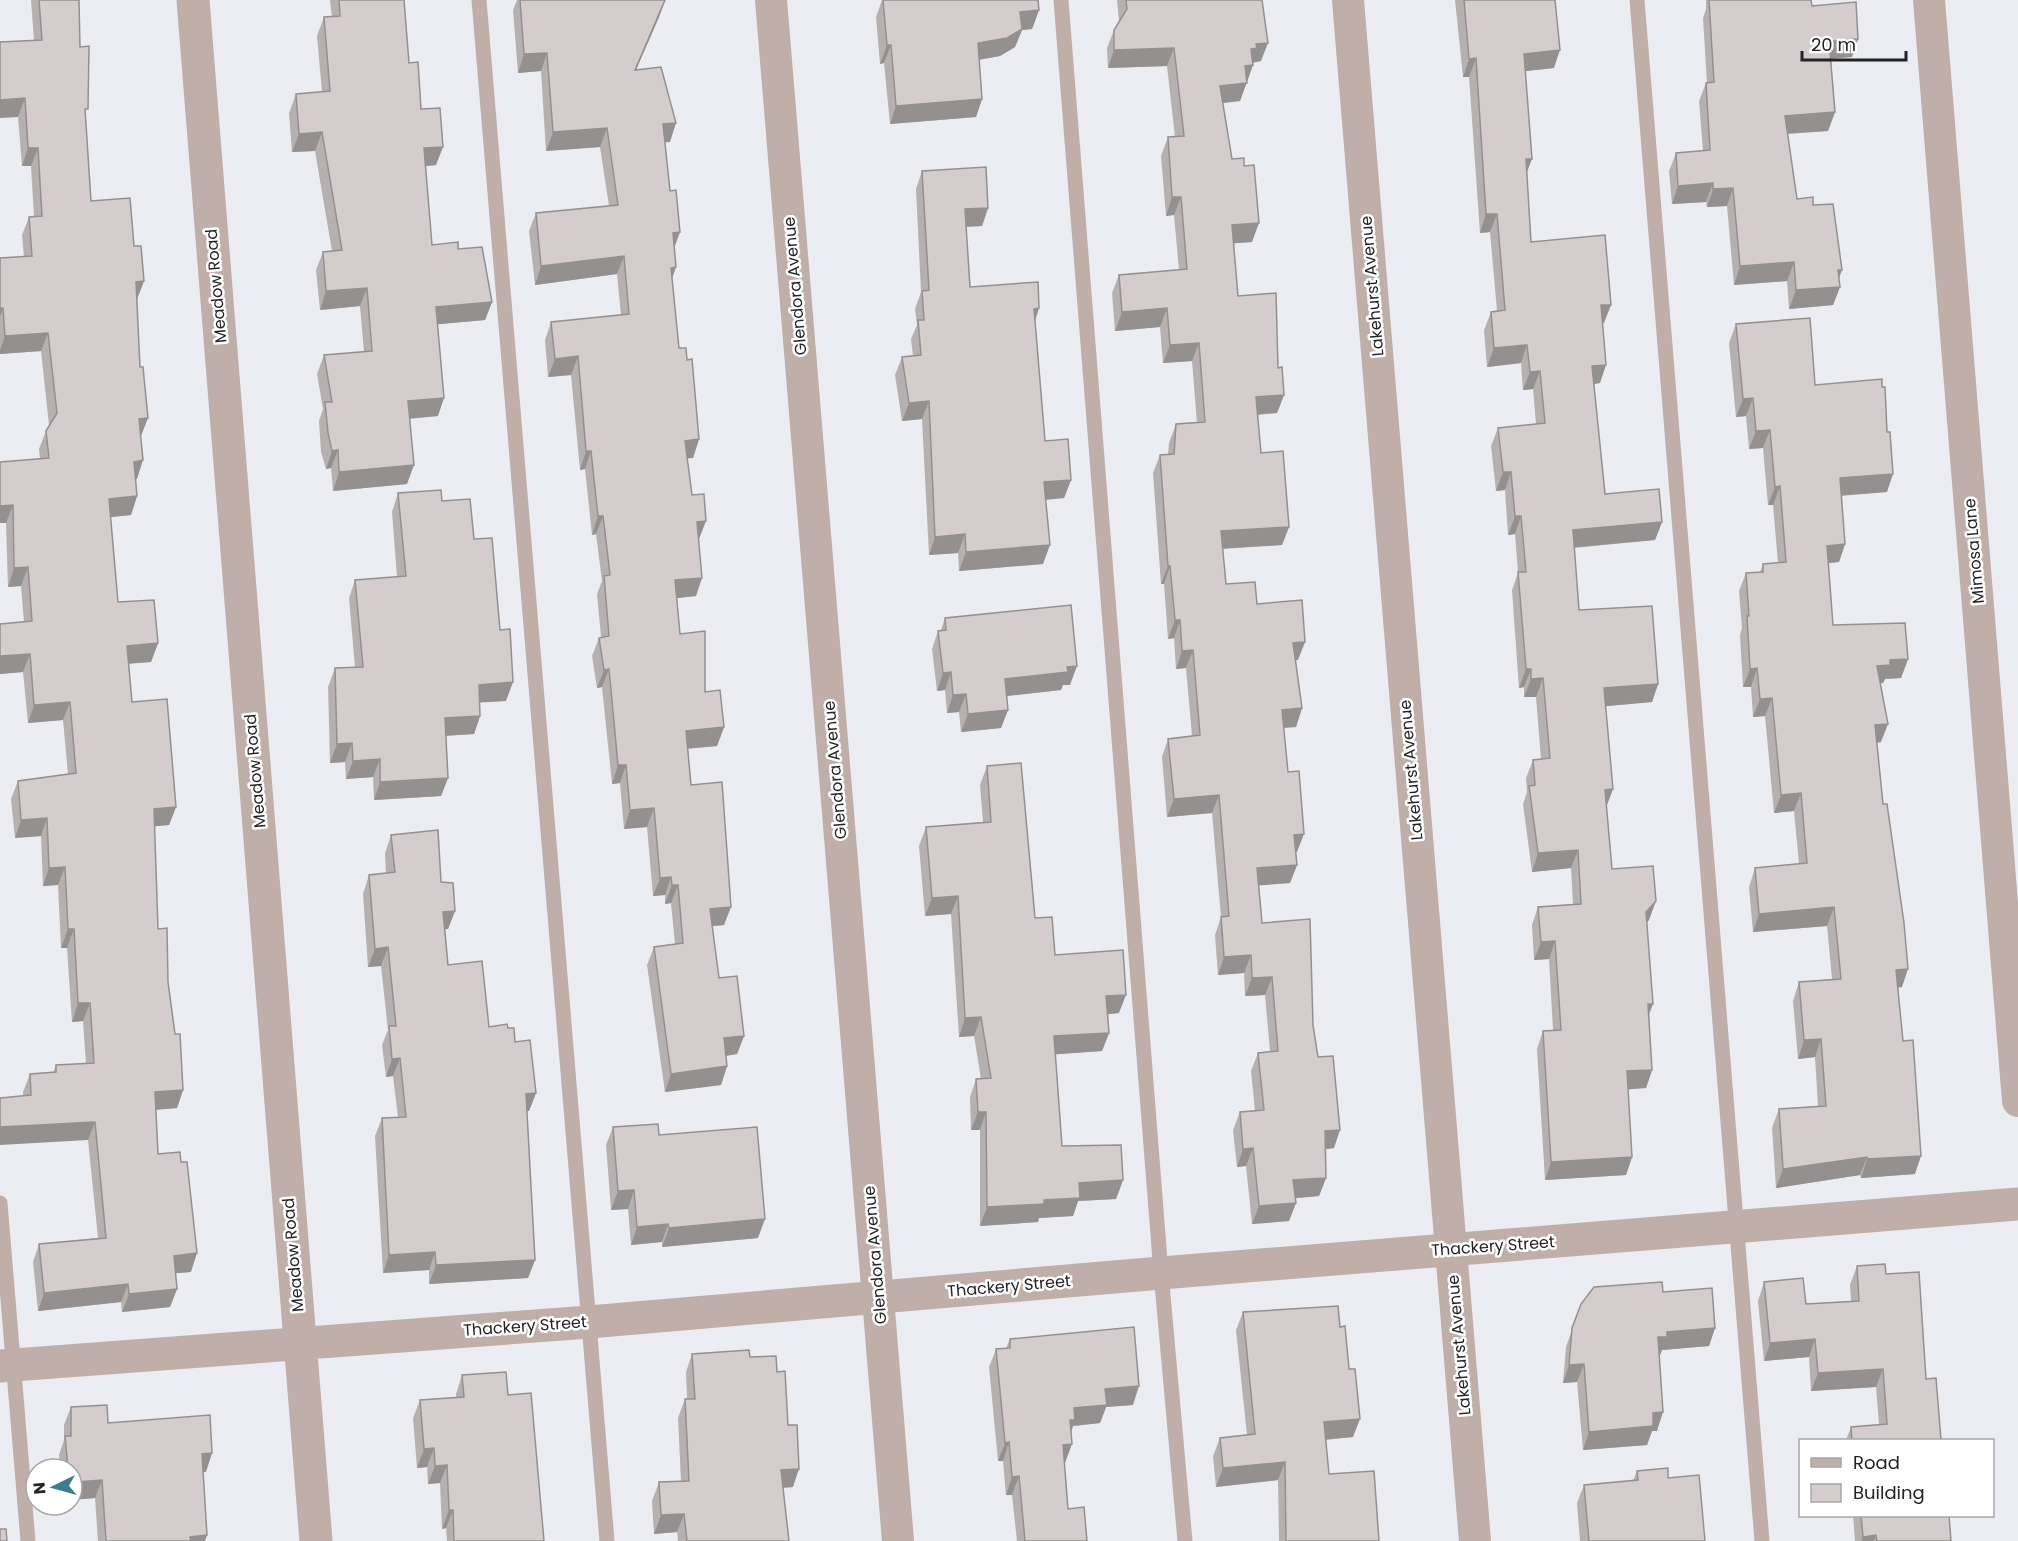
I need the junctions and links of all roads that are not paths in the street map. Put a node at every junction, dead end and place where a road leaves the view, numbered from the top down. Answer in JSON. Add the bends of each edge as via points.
{"nodes":[{"id":1,"x":194,"y":0,"type":"edge"},
{"id":2,"x":479,"y":0,"type":"edge"},
{"id":3,"x":771,"y":0,"type":"edge"},
{"id":4,"x":1061,"y":0,"type":"edge"},
{"id":5,"x":1348,"y":0,"type":"edge"},
{"id":6,"x":1637,"y":0,"type":"edge"},
{"id":7,"x":1929,"y":0,"type":"edge"},
{"id":8,"x":2018,"y":1101,"type":"edge"},
{"id":9,"x":0,"y":1203,"type":"edge"},
{"id":10,"x":2018,"y":1204,"type":"edge"},
{"id":11,"x":1738,"y":1227,"type":"junction"},
{"id":12,"x":1451,"y":1249,"type":"junction"},
{"id":13,"x":1161,"y":1273,"type":"junction"},
{"id":14,"x":879,"y":1297,"type":"junction"},
{"id":15,"x":589,"y":1322,"type":"junction"},
{"id":16,"x":300,"y":1343,"type":"junction"},
{"id":17,"x":7,"y":1366,"type":"edge"},
{"id":18,"x":28,"y":1541,"type":"edge"},
{"id":19,"x":316,"y":1541,"type":"edge"},
{"id":20,"x":607,"y":1541,"type":"edge"},
{"id":21,"x":898,"y":1541,"type":"edge"},
{"id":22,"x":1185,"y":1541,"type":"edge"},
{"id":23,"x":1474,"y":1541,"type":"edge"},
{"id":24,"x":1762,"y":1541,"type":"edge"}],
"edges":[{"from":1,"to":16,"type":"street","name":"Meadow Road"},
{"from":2,"to":15,"type":"lane"},
{"from":3,"to":14,"type":"street","name":"Glendora Avenue"},
{"from":4,"to":13,"type":"lane"},
{"from":5,"to":12,"type":"street","name":"Lakehurst Avenue"},
{"from":6,"to":11,"type":"lane"},
{"from":7,"to":8,"type":"street","name":"Mimosa Lane"},
{"from":9,"to":17,"type":"lane"},
{"from":10,"to":11,"type":"street","name":"Thackery Street"},
{"from":11,"to":12,"type":"street","name":"Thackery Street"},
{"from":11,"to":24,"type":"lane"},
{"from":12,"to":13,"type":"street","name":"Thackery Street"},
{"from":12,"to":23,"type":"street","name":"Lakehurst Avenue"},
{"from":13,"to":14,"type":"street","name":"Thackery Street"},
{"from":13,"to":22,"type":"lane"},
{"from":14,"to":15,"type":"street","name":"Thackery Street"},
{"from":14,"to":21,"type":"street","name":"Glendora Avenue"},
{"from":15,"to":16,"type":"street","name":"Thackery Street"},
{"from":15,"to":20,"type":"lane"},
{"from":16,"to":17,"type":"street","name":"Thackery Street"},
{"from":16,"to":19,"type":"street","name":"Meadow Road"},
{"from":17,"to":18,"type":"lane"}]}
